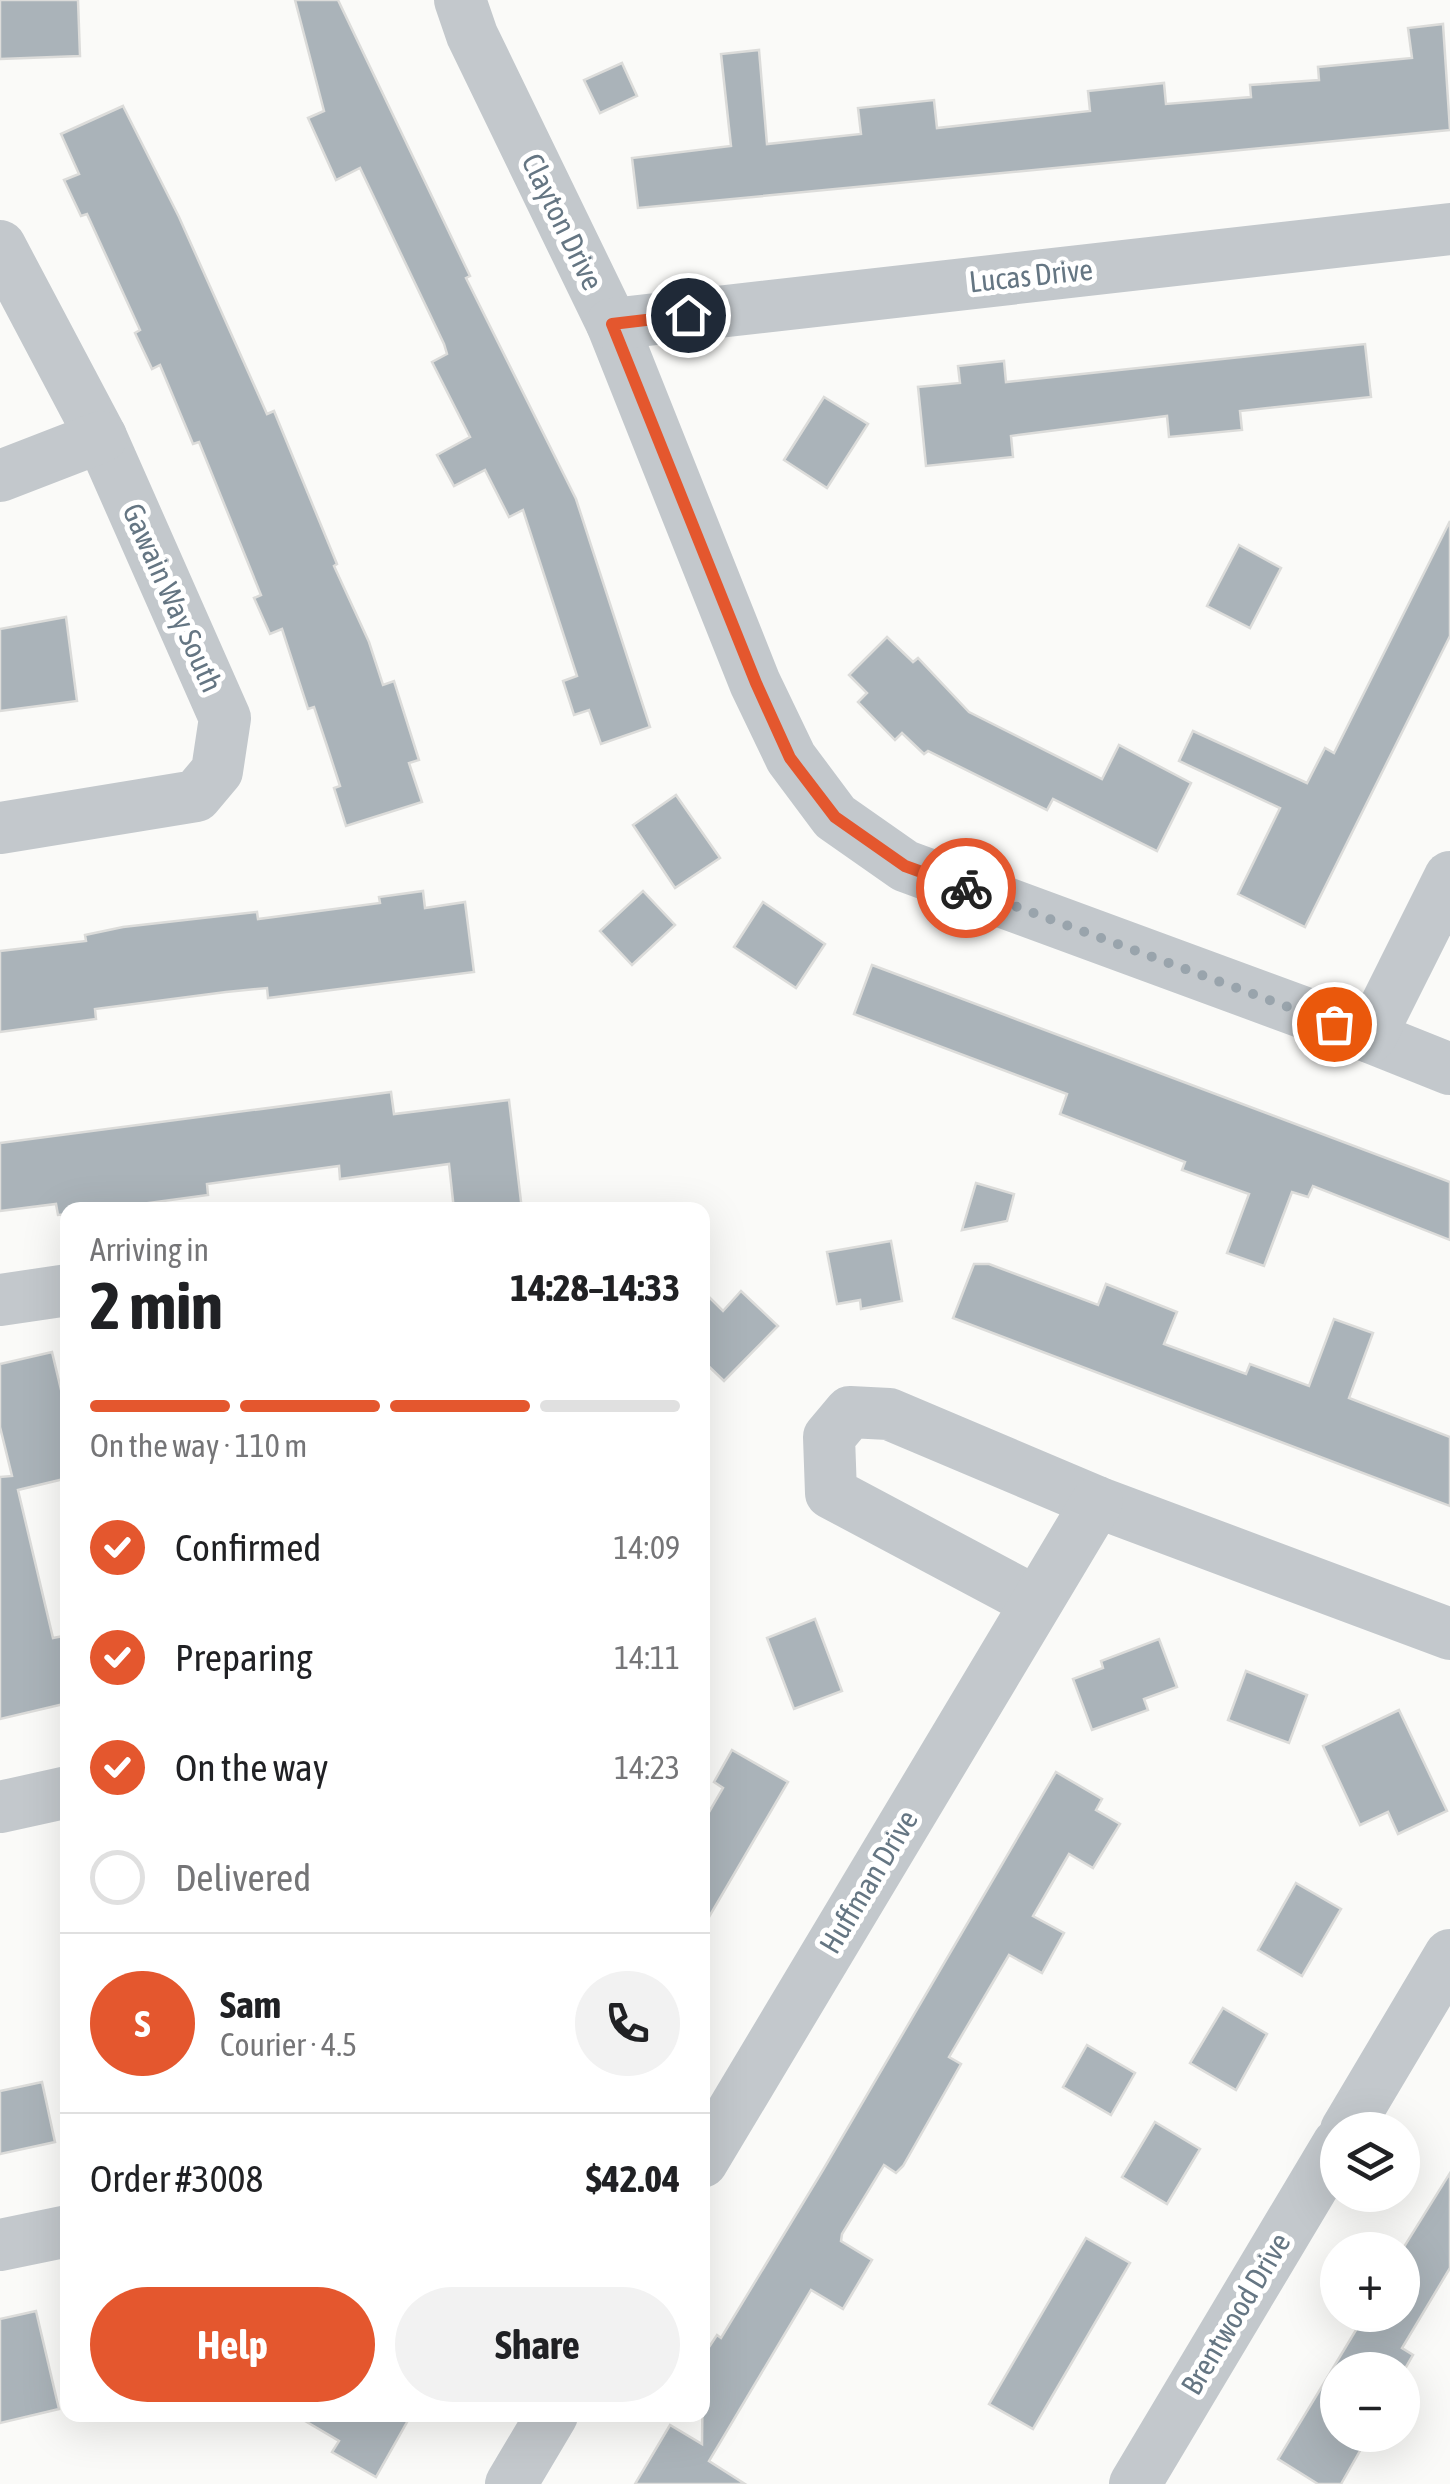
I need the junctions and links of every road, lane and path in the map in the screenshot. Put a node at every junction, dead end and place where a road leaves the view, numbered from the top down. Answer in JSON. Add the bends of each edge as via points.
{"nodes":[{"id":1,"x":460,"y":0,"type":"edge"},
{"id":2,"x":1450,"y":229,"type":"edge"},
{"id":3,"x":0,"y":246,"type":"edge"},
{"id":4,"x":612,"y":324,"type":"junction"},
{"id":5,"x":101,"y":437,"type":"junction"},
{"id":6,"x":0,"y":476,"type":"edge"},
{"id":7,"x":0,"y":828,"type":"edge"},
{"id":8,"x":1450,"y":877,"type":"edge"},
{"id":9,"x":1370,"y":1036,"type":"junction"},
{"id":10,"x":1450,"y":1069,"type":"edge"},
{"id":11,"x":60,"y":1291,"type":"edge"},
{"id":12,"x":0,"y":1300,"type":"edge"},
{"id":13,"x":1097,"y":1502,"type":"junction"},
{"id":14,"x":1036,"y":1602,"type":"junction"},
{"id":15,"x":1450,"y":1634,"type":"edge"},
{"id":16,"x":60,"y":1801,"type":"edge"},
{"id":17,"x":0,"y":1807,"type":"edge"},
{"id":18,"x":1450,"y":1956,"type":"edge"},
{"id":19,"x":1357,"y":2112,"type":"edge"},
{"id":20,"x":710,"y":2149,"type":"edge"},
{"id":21,"x":1320,"y":2174,"type":"edge"},
{"id":22,"x":60,"y":2233,"type":"edge"},
{"id":23,"x":0,"y":2245,"type":"edge"},
{"id":24,"x":548,"y":2422,"type":"edge"},
{"id":25,"x":511,"y":2484,"type":"edge"},
{"id":26,"x":1135,"y":2484,"type":"edge"}],
"edges":[{"from":1,"to":4,"type":"street","name":"Clayton Drive"},
{"from":2,"to":4,"type":"street","name":"Lucas Drive"},
{"from":3,"to":5,"type":"street","name":"Gawain Way South"},
{"from":4,"to":9,"type":"street","name":"Clayton Drive","via":[[756,683],[790,758],[835,817],[905,866]]},
{"from":5,"to":6,"type":"street"},
{"from":5,"to":7,"type":"street","name":"Gawain Way South","via":[[226,718],[217,770],[196,796]]},
{"from":8,"to":9,"type":"street"},
{"from":9,"to":10,"type":"street","name":"Clayton Drive"},
{"from":11,"to":12,"type":"street"},
{"from":13,"to":14,"type":"street","name":"Huffman Drive"},
{"from":13,"to":14,"type":"street","via":[[889,1414],[850,1412],[829,1437],[830,1493]]},
{"from":13,"to":15,"type":"street"},
{"from":14,"to":20,"type":"street","name":"Huffman Drive"},
{"from":16,"to":17,"type":"street"},
{"from":18,"to":19,"type":"street"},
{"from":21,"to":26,"type":"street","name":"Brentwood Drive"},
{"from":22,"to":23,"type":"street"},
{"from":24,"to":25,"type":"street"}]}
